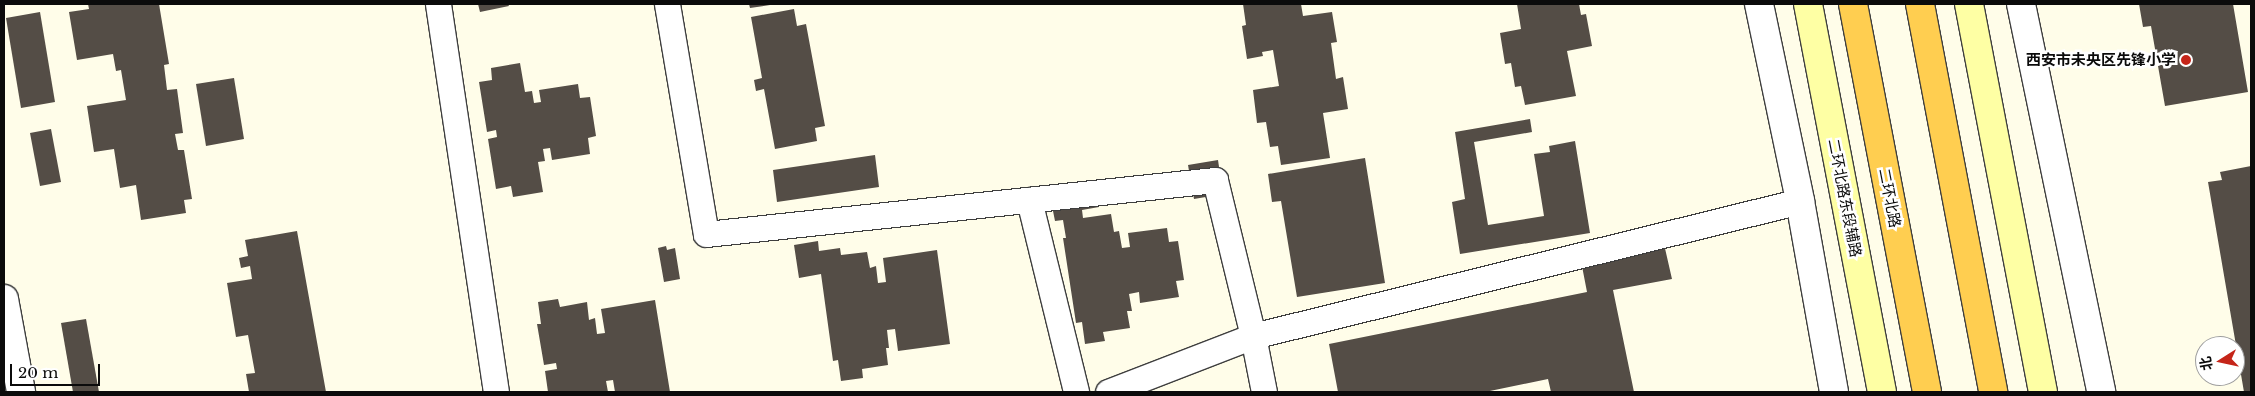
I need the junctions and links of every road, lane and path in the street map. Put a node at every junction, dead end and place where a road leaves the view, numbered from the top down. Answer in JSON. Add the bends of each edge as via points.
{"nodes":[{"id":1,"x":438,"y":4,"type":"edge"},
{"id":2,"x":667,"y":4,"type":"edge"},
{"id":3,"x":1759,"y":4,"type":"edge"},
{"id":4,"x":1808,"y":4,"type":"edge"},
{"id":5,"x":1853,"y":4,"type":"edge"},
{"id":6,"x":1920,"y":4,"type":"edge"},
{"id":7,"x":1969,"y":4,"type":"edge"},
{"id":8,"x":2021,"y":4,"type":"edge"},
{"id":9,"x":1029,"y":200,"type":"junction"},
{"id":10,"x":1800,"y":201,"type":"junction"},
{"id":11,"x":4,"y":299,"type":"edge"},
{"id":12,"x":1253,"y":336,"type":"junction"},
{"id":13,"x":21,"y":392,"type":"edge"},
{"id":14,"x":496,"y":392,"type":"edge"},
{"id":15,"x":1076,"y":392,"type":"edge"},
{"id":16,"x":1108,"y":392,"type":"edge"},
{"id":17,"x":1264,"y":392,"type":"edge"},
{"id":18,"x":1834,"y":392,"type":"edge"},
{"id":19,"x":1882,"y":392,"type":"edge"},
{"id":20,"x":1927,"y":392,"type":"edge"},
{"id":21,"x":1993,"y":392,"type":"edge"},
{"id":22,"x":2043,"y":392,"type":"edge"},
{"id":23,"x":2102,"y":392,"type":"edge"}],
"edges":[{"from":1,"to":14,"type":"street"},
{"from":2,"to":9,"type":"street","via":[[706,234]]},
{"from":3,"to":10,"type":"street"},
{"from":4,"to":19,"type":"main road","name":"二环北路东段辅路"},
{"from":5,"to":20,"type":"highway","name":"二环北路"},
{"from":6,"to":21,"type":"highway"},
{"from":7,"to":22,"type":"main road"},
{"from":8,"to":23,"type":"street"},
{"from":9,"to":12,"type":"street","via":[[1215,180]]},
{"from":9,"to":15,"type":"street"},
{"from":10,"to":12,"type":"street"},
{"from":10,"to":18,"type":"street"},
{"from":11,"to":13,"type":"street"},
{"from":12,"to":16,"type":"street"},
{"from":12,"to":17,"type":"street"}]}
